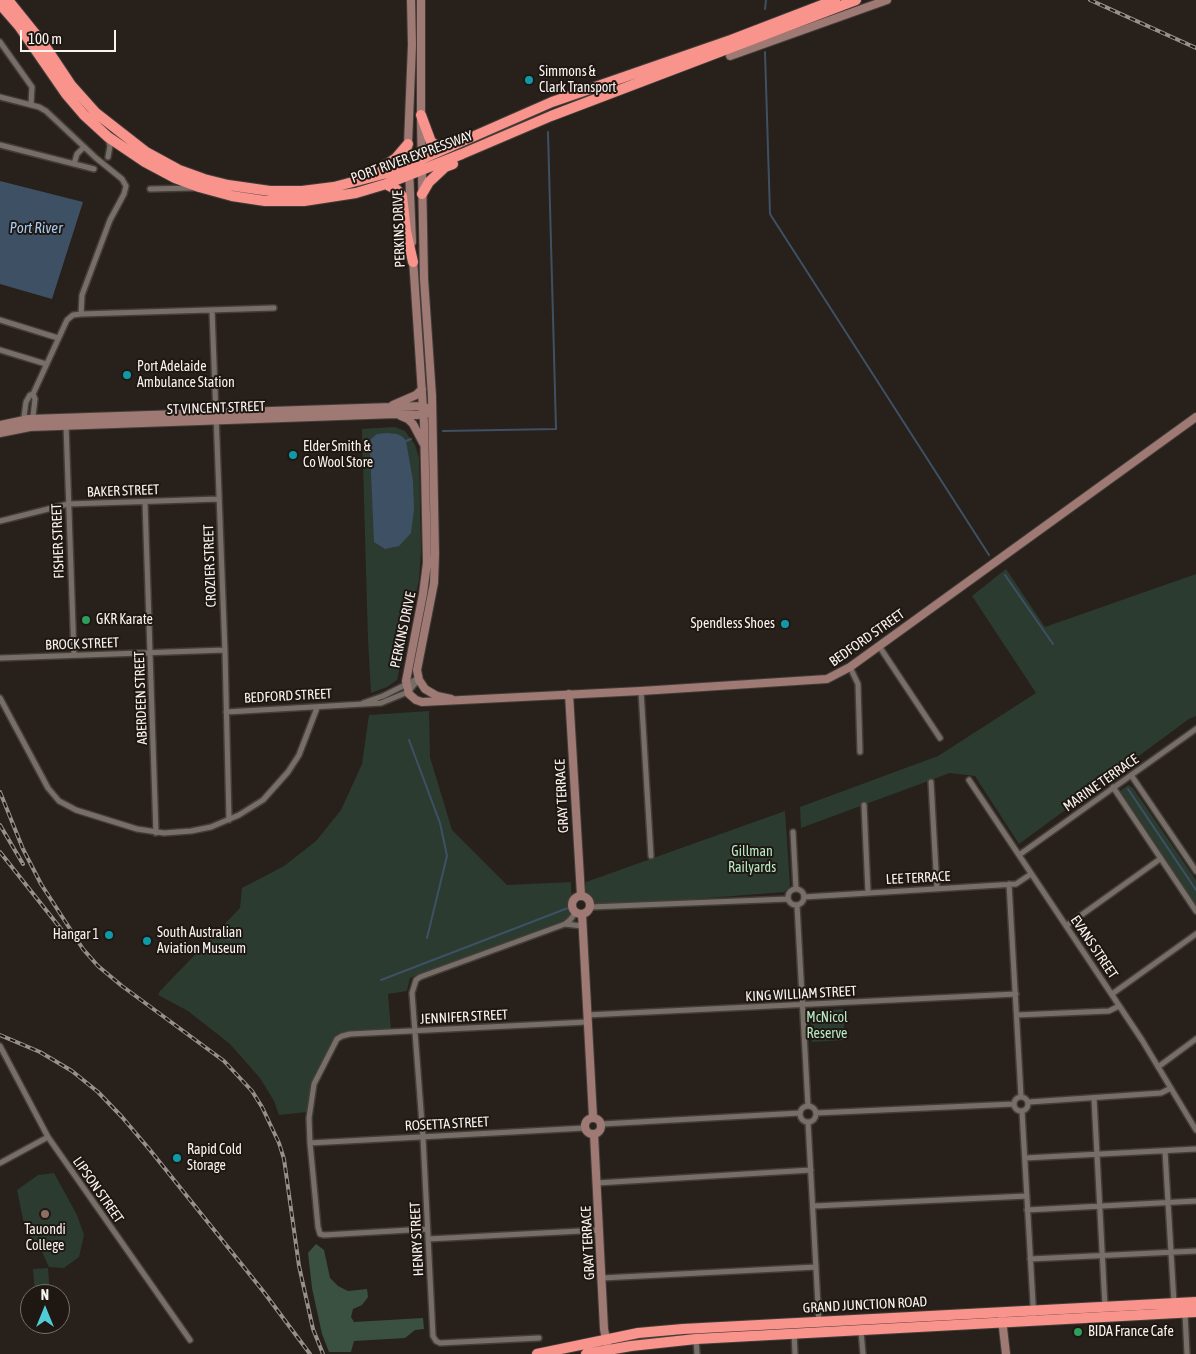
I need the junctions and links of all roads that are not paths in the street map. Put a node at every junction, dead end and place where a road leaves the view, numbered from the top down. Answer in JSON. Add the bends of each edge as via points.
{"nodes":[{"id":1,"x":8,"y":0,"type":"edge"},
{"id":2,"x":411,"y":0,"type":"edge"},
{"id":3,"x":421,"y":0,"type":"edge"},
{"id":4,"x":819,"y":0,"type":"edge"},
{"id":5,"x":835,"y":0,"type":"edge"},
{"id":6,"x":856,"y":0,"type":"edge"},
{"id":7,"x":885,"y":1,"type":"edge"},
{"id":8,"x":0,"y":4,"type":"edge"},
{"id":9,"x":747,"y":34,"type":"junction"},
{"id":10,"x":0,"y":42,"type":"edge"},
{"id":11,"x":6,"y":49,"type":"junction"},
{"id":12,"x":0,"y":52,"type":"edge"},
{"id":13,"x":730,"y":56,"type":"joint"},
{"id":14,"x":639,"y":83,"type":"junction"},
{"id":15,"x":0,"y":97,"type":"edge"},
{"id":16,"x":31,"y":105,"type":"junction"},
{"id":17,"x":421,"y":114,"type":"junction"},
{"id":18,"x":108,"y":137,"type":"junction"},
{"id":19,"x":497,"y":139,"type":"junction"},
{"id":20,"x":408,"y":144,"type":"junction"},
{"id":21,"x":0,"y":145,"type":"edge"},
{"id":22,"x":452,"y":146,"type":"junction"},
{"id":23,"x":84,"y":147,"type":"junction"},
{"id":24,"x":108,"y":157,"type":"dead end"},
{"id":25,"x":74,"y":164,"type":"junction"},
{"id":26,"x":422,"y":165,"type":"junction"},
{"id":27,"x":94,"y":169,"type":"dead end"},
{"id":28,"x":409,"y":170,"type":"junction"},
{"id":29,"x":379,"y":174,"type":"junction"},
{"id":30,"x":386,"y":184,"type":"junction"},
{"id":31,"x":199,"y":187,"type":"junction"},
{"id":32,"x":150,"y":189,"type":"dead end"},
{"id":33,"x":422,"y":194,"type":"junction"},
{"id":34,"x":413,"y":262,"type":"junction"},
{"id":35,"x":274,"y":308,"type":"dead end"},
{"id":36,"x":212,"y":310,"type":"junction"},
{"id":37,"x":81,"y":314,"type":"junction"},
{"id":38,"x":0,"y":320,"type":"edge"},
{"id":39,"x":58,"y":338,"type":"junction"},
{"id":40,"x":0,"y":350,"type":"edge"},
{"id":41,"x":46,"y":364,"type":"junction"},
{"id":42,"x":422,"y":389,"type":"junction"},
{"id":43,"x":394,"y":410,"type":"junction"},
{"id":44,"x":423,"y":410,"type":"junction"},
{"id":45,"x":432,"y":410,"type":"junction"},
{"id":46,"x":216,"y":416,"type":"junction"},
{"id":47,"x":1196,"y":418,"type":"edge"},
{"id":48,"x":29,"y":423,"type":"junction"},
{"id":49,"x":0,"y":426,"type":"edge"},
{"id":50,"x":66,"y":426,"type":"junction"},
{"id":51,"x":0,"y":433,"type":"edge"},
{"id":52,"x":425,"y":450,"type":"junction"},
{"id":53,"x":219,"y":499,"type":"junction"},
{"id":54,"x":145,"y":502,"type":"junction"},
{"id":55,"x":68,"y":504,"type":"junction"},
{"id":56,"x":0,"y":521,"type":"edge"},
{"id":57,"x":880,"y":646,"type":"junction"},
{"id":58,"x":224,"y":650,"type":"junction"},
{"id":59,"x":150,"y":653,"type":"junction"},
{"id":60,"x":74,"y":655,"type":"junction"},
{"id":61,"x":0,"y":658,"type":"edge"},
{"id":62,"x":850,"y":668,"type":"junction"},
{"id":63,"x":419,"y":679,"type":"junction"},
{"id":64,"x":407,"y":688,"type":"junction"},
{"id":65,"x":641,"y":691,"type":"junction"},
{"id":66,"x":569,"y":694,"type":"junction"},
{"id":67,"x":0,"y":698,"type":"edge"},
{"id":68,"x":458,"y":700,"type":"junction"},
{"id":69,"x":317,"y":708,"type":"junction"},
{"id":70,"x":226,"y":712,"type":"junction"},
{"id":71,"x":1196,"y":729,"type":"edge"},
{"id":72,"x":940,"y":738,"type":"dead end"},
{"id":73,"x":860,"y":752,"type":"dead end"},
{"id":74,"x":1131,"y":775,"type":"junction"},
{"id":75,"x":970,"y":780,"type":"dead end"},
{"id":76,"x":931,"y":782,"type":"dead end"},
{"id":77,"x":1113,"y":788,"type":"junction"},
{"id":78,"x":864,"y":805,"type":"dead end"},
{"id":79,"x":229,"y":820,"type":"junction"},
{"id":80,"x":793,"y":832,"type":"dead end"},
{"id":81,"x":156,"y":833,"type":"junction"},
{"id":82,"x":1018,"y":855,"type":"junction"},
{"id":83,"x":652,"y":856,"type":"dead end"},
{"id":84,"x":1160,"y":859,"type":"junction"},
{"id":85,"x":1196,"y":871,"type":"edge"},
{"id":86,"x":1031,"y":874,"type":"junction"},
{"id":87,"x":1010,"y":884,"type":"junction"},
{"id":88,"x":796,"y":889,"type":"junction"},
{"id":89,"x":937,"y":889,"type":"junction"},
{"id":90,"x":868,"y":892,"type":"junction"},
{"id":91,"x":581,"y":896,"type":"junction"},
{"id":92,"x":804,"y":897,"type":"junction"},
{"id":93,"x":788,"y":899,"type":"junction"},
{"id":94,"x":797,"y":905,"type":"junction"},
{"id":95,"x":590,"y":908,"type":"junction"},
{"id":96,"x":1196,"y":911,"type":"edge"},
{"id":97,"x":579,"y":913,"type":"junction"},
{"id":98,"x":565,"y":924,"type":"junction"},
{"id":99,"x":582,"y":926,"type":"junction"},
{"id":100,"x":1066,"y":926,"type":"junction"},
{"id":101,"x":1196,"y":934,"type":"edge"},
{"id":102,"x":1016,"y":994,"type":"junction"},
{"id":103,"x":1112,"y":994,"type":"junction"},
{"id":104,"x":802,"y":1006,"type":"junction"},
{"id":105,"x":1119,"y":1006,"type":"junction"},
{"id":106,"x":1017,"y":1015,"type":"junction"},
{"id":107,"x":587,"y":1019,"type":"junction"},
{"id":108,"x":415,"y":1031,"type":"junction"},
{"id":109,"x":1196,"y":1039,"type":"edge"},
{"id":110,"x":0,"y":1046,"type":"edge"},
{"id":111,"x":1158,"y":1066,"type":"junction"},
{"id":112,"x":1171,"y":1088,"type":"junction"},
{"id":113,"x":1021,"y":1096,"type":"junction"},
{"id":114,"x":1094,"y":1098,"type":"junction"},
{"id":115,"x":1029,"y":1102,"type":"junction"},
{"id":116,"x":1014,"y":1104,"type":"junction"},
{"id":117,"x":808,"y":1106,"type":"junction"},
{"id":118,"x":1022,"y":1111,"type":"junction"},
{"id":119,"x":800,"y":1113,"type":"junction"},
{"id":120,"x":816,"y":1113,"type":"junction"},
{"id":121,"x":593,"y":1118,"type":"junction"},
{"id":122,"x":808,"y":1122,"type":"junction"},
{"id":123,"x":602,"y":1124,"type":"junction"},
{"id":124,"x":586,"y":1128,"type":"junction"},
{"id":125,"x":1196,"y":1130,"type":"edge"},
{"id":126,"x":594,"y":1134,"type":"junction"},
{"id":127,"x":48,"y":1137,"type":"junction"},
{"id":128,"x":422,"y":1137,"type":"junction"},
{"id":129,"x":310,"y":1143,"type":"junction"},
{"id":130,"x":1196,"y":1149,"type":"edge"},
{"id":131,"x":1165,"y":1151,"type":"junction"},
{"id":132,"x":1097,"y":1154,"type":"junction"},
{"id":133,"x":1024,"y":1158,"type":"junction"},
{"id":134,"x":0,"y":1163,"type":"edge"},
{"id":135,"x":811,"y":1170,"type":"junction"},
{"id":136,"x":597,"y":1183,"type":"junction"},
{"id":137,"x":1027,"y":1196,"type":"junction"},
{"id":138,"x":1196,"y":1201,"type":"edge"},
{"id":139,"x":1168,"y":1202,"type":"junction"},
{"id":140,"x":814,"y":1206,"type":"junction"},
{"id":141,"x":1100,"y":1206,"type":"junction"},
{"id":142,"x":1028,"y":1210,"type":"junction"},
{"id":143,"x":427,"y":1229,"type":"junction"},
{"id":144,"x":600,"y":1230,"type":"junction"},
{"id":145,"x":428,"y":1239,"type":"junction"},
{"id":146,"x":1196,"y":1250,"type":"edge"},
{"id":147,"x":1171,"y":1252,"type":"junction"},
{"id":148,"x":1102,"y":1255,"type":"junction"},
{"id":149,"x":1030,"y":1259,"type":"junction"},
{"id":150,"x":816,"y":1267,"type":"junction"},
{"id":151,"x":602,"y":1278,"type":"junction"},
{"id":152,"x":1196,"y":1302,"type":"edge"},
{"id":153,"x":1174,"y":1303,"type":"junction"},
{"id":154,"x":1105,"y":1306,"type":"junction"},
{"id":155,"x":1196,"y":1312,"type":"edge"},
{"id":156,"x":1185,"y":1313,"type":"junction"},
{"id":157,"x":1033,"y":1316,"type":"junction"},
{"id":158,"x":1002,"y":1317,"type":"junction"},
{"id":159,"x":819,"y":1327,"type":"junction"},
{"id":160,"x":794,"y":1328,"type":"junction"},
{"id":161,"x":861,"y":1330,"type":"junction"},
{"id":162,"x":539,"y":1338,"type":"dead end"},
{"id":163,"x":696,"y":1339,"type":"junction"},
{"id":164,"x":190,"y":1340,"type":"dead end"},
{"id":165,"x":607,"y":1344,"type":"junction"},
{"id":166,"x":537,"y":1354,"type":"edge"},
{"id":167,"x":586,"y":1354,"type":"edge"},
{"id":168,"x":697,"y":1354,"type":"edge"},
{"id":169,"x":795,"y":1354,"type":"edge"},
{"id":170,"x":863,"y":1354,"type":"edge"},
{"id":171,"x":1006,"y":1354,"type":"edge"},
{"id":172,"x":1187,"y":1354,"type":"edge"}],
"edges":[{"from":1,"to":29,"type":"highway","name":"PORT RIVER EXPRESSWAY","via":[[71,85],[96,113],[149,154],[179,170],[228,185],[270,191],[329,188]]},
{"from":2,"to":20,"type":"street","name":"PERKINS DRIVE"},
{"from":3,"to":17,"type":"street","name":"PERKINS DRIVE"},
{"from":4,"to":9,"type":"highway"},
{"from":5,"to":9,"type":"highway","name":"PORT RIVER EXPRESSWAY"},
{"from":6,"to":14,"type":"highway","name":"PORT RIVER EXPRESSWAY"},
{"from":7,"to":13,"type":"street"},
{"from":8,"to":18,"type":"highway","name":"PORT RIVER EXPRESSWAY","via":[[66,94]]},
{"from":9,"to":22,"type":"highway","name":"PORT RIVER EXPRESSWAY","via":[[574,94]]},
{"from":10,"to":11,"type":"street"},
{"from":11,"to":12,"type":"street"},
{"from":11,"to":16,"type":"street","via":[[32,87]]},
{"from":13,"to":14,"type":"highway","via":[[665,78]]},
{"from":14,"to":19,"type":"highway","name":"PORT RIVER EXPRESSWAY"},
{"from":15,"to":16,"type":"street"},
{"from":16,"to":23,"type":"street","via":[[46,111]]},
{"from":17,"to":22,"type":"highway","via":[[431,142]]},
{"from":17,"to":26,"type":"street","name":"PERKINS DRIVE"},
{"from":18,"to":24,"type":"street"},
{"from":18,"to":31,"type":"highway","name":"PORT RIVER EXPRESSWAY","via":[[144,162]]},
{"from":19,"to":26,"type":"highway","name":"PORT RIVER EXPRESSWAY"},
{"from":19,"to":33,"type":"highway","via":[[489,147],[445,167]]},
{"from":20,"to":28,"type":"street","name":"PERKINS DRIVE"},
{"from":20,"to":29,"type":"highway"},
{"from":21,"to":25,"type":"street"},
{"from":22,"to":26,"type":"highway","name":"PORT RIVER EXPRESSWAY"},
{"from":23,"to":25,"type":"street"},
{"from":23,"to":37,"type":"street","via":[[126,186],[82,295]]},
{"from":25,"to":27,"type":"street"},
{"from":26,"to":28,"type":"highway","name":"PORT RIVER EXPRESSWAY"},
{"from":26,"to":33,"type":"street","name":"PERKINS DRIVE"},
{"from":28,"to":29,"type":"highway","name":"PORT RIVER EXPRESSWAY"},
{"from":28,"to":30,"type":"highway","name":"PORT RIVER EXPRESSWAY"},
{"from":28,"to":34,"type":"street","name":"PERKINS DRIVE"},
{"from":30,"to":31,"type":"highway","name":"PORT RIVER EXPRESSWAY","via":[[356,193],[304,201],[240,198]]},
{"from":30,"to":34,"type":"highway","via":[[402,196]]},
{"from":31,"to":32,"type":"street"},
{"from":33,"to":45,"type":"street","name":"PERKINS DRIVE"},
{"from":34,"to":42,"type":"street","name":"PERKINS DRIVE"},
{"from":35,"to":36,"type":"street"},
{"from":36,"to":37,"type":"street"},
{"from":36,"to":46,"type":"street","name":"CROZIER STREET"},
{"from":37,"to":39,"type":"street","via":[[67,320]]},
{"from":38,"to":39,"type":"street"},
{"from":39,"to":41,"type":"street"},
{"from":40,"to":41,"type":"street"},
{"from":41,"to":48,"type":"street","via":[[24,408],[24,417]]},
{"from":42,"to":43,"type":"street","via":[[394,404]]},
{"from":42,"to":44,"type":"street","name":"PERKINS DRIVE"},
{"from":43,"to":44,"type":"street","name":"ST VINCENT STREET"},
{"from":43,"to":46,"type":"street","name":"ST VINCENT STREET"},
{"from":43,"to":52,"type":"street","via":[[413,424]]},
{"from":44,"to":45,"type":"street","name":"ST VINCENT STREET"},
{"from":44,"to":52,"type":"street","name":"PERKINS DRIVE"},
{"from":45,"to":63,"type":"street","name":"PERKINS DRIVE","via":[[435,570],[417,662]]},
{"from":46,"to":48,"type":"street","name":"ST VINCENT STREET"},
{"from":46,"to":50,"type":"street","name":"ST VINCENT STREET"},
{"from":46,"to":53,"type":"street","name":"CROZIER STREET"},
{"from":47,"to":57,"type":"street","name":"BEDFORD STREET"},
{"from":48,"to":49,"type":"street","name":"ST VINCENT STREET"},
{"from":48,"to":50,"type":"street","name":"ST VINCENT STREET"},
{"from":48,"to":51,"type":"street","name":"ST VINCENT STREET"},
{"from":50,"to":55,"type":"street","name":"FISHER STREET"},
{"from":52,"to":64,"type":"street","name":"PERKINS DRIVE","via":[[427,570],[407,669]]},
{"from":53,"to":54,"type":"street","name":"BAKER STREET"},
{"from":53,"to":58,"type":"street","name":"CROZIER STREET"},
{"from":54,"to":55,"type":"street","name":"BAKER STREET"},
{"from":54,"to":59,"type":"street","name":"ABERDEEN STREET"},
{"from":55,"to":56,"type":"street","name":"BAKER STREET"},
{"from":55,"to":60,"type":"street","name":"FISHER STREET"},
{"from":57,"to":62,"type":"street","name":"BEDFORD STREET"},
{"from":57,"to":72,"type":"street"},
{"from":58,"to":59,"type":"street","name":"BROCK STREET"},
{"from":58,"to":70,"type":"street","name":"CROZIER STREET"},
{"from":59,"to":60,"type":"street","name":"BROCK STREET"},
{"from":59,"to":81,"type":"street","name":"ABERDEEN STREET"},
{"from":60,"to":61,"type":"street","name":"BROCK STREET"},
{"from":62,"to":65,"type":"street","name":"BEDFORD STREET","via":[[820,680]]},
{"from":62,"to":73,"type":"street","via":[[858,684]]},
{"from":63,"to":64,"type":"street","name":"BEDFORD STREET"},
{"from":63,"to":68,"type":"street","name":"PERKINS DRIVE","via":[[425,689],[435,695]]},
{"from":64,"to":68,"type":"street","via":[[414,699],[422,702]]},
{"from":64,"to":69,"type":"street","name":"BEDFORD STREET","via":[[381,703]]},
{"from":65,"to":66,"type":"street","name":"BEDFORD STREET"},
{"from":65,"to":83,"type":"street"},
{"from":66,"to":68,"type":"street","name":"BEDFORD STREET"},
{"from":66,"to":91,"type":"street","name":"GRAY TERRACE"},
{"from":67,"to":81,"type":"street","via":[[55,797],[82,812]]},
{"from":69,"to":70,"type":"street","name":"BEDFORD STREET"},
{"from":69,"to":79,"type":"street","via":[[303,746],[288,772],[263,800]]},
{"from":70,"to":79,"type":"street","name":"CROZIER STREET"},
{"from":71,"to":74,"type":"street","name":"MARINE TERRACE"},
{"from":74,"to":77,"type":"street","name":"MARINE TERRACE"},
{"from":74,"to":85,"type":"street"},
{"from":75,"to":82,"type":"street","name":"EVANS STREET"},
{"from":76,"to":89,"type":"street"},
{"from":77,"to":82,"type":"street","name":"MARINE TERRACE"},
{"from":77,"to":84,"type":"street"},
{"from":78,"to":90,"type":"street"},
{"from":79,"to":81,"type":"street","via":[[197,830]]},
{"from":80,"to":88,"type":"street"},
{"from":82,"to":86,"type":"street","name":"EVANS STREET"},
{"from":84,"to":96,"type":"street"},
{"from":84,"to":100,"type":"street"},
{"from":86,"to":87,"type":"street","name":"LEE TERRACE","via":[[1016,884]]},
{"from":86,"to":100,"type":"street","name":"EVANS STREET"},
{"from":87,"to":89,"type":"street","name":"LEE TERRACE"},
{"from":87,"to":102,"type":"street"},
{"from":88,"to":92,"type":"street"},
{"from":88,"to":93,"type":"street","via":[[789,892]]},
{"from":89,"to":90,"type":"street","name":"LEE TERRACE"},
{"from":90,"to":92,"type":"street","name":"LEE TERRACE"},
{"from":91,"to":95,"type":"street","via":[[587,898]]},
{"from":91,"to":97,"type":"street","via":[[572,903]]},
{"from":92,"to":94,"type":"street"},
{"from":93,"to":94,"type":"street"},
{"from":93,"to":95,"type":"street"},
{"from":94,"to":104,"type":"street"},
{"from":95,"to":97,"type":"street"},
{"from":97,"to":98,"type":"street"},
{"from":97,"to":99,"type":"street"},
{"from":98,"to":99,"type":"street"},
{"from":98,"to":108,"type":"street","via":[[420,977],[412,993]]},
{"from":99,"to":107,"type":"street"},
{"from":100,"to":103,"type":"street","name":"EVANS STREET"},
{"from":101,"to":103,"type":"street"},
{"from":102,"to":104,"type":"street","name":"KING WILLIAM STREET"},
{"from":102,"to":106,"type":"street"},
{"from":103,"to":105,"type":"street","name":"EVANS STREET"},
{"from":104,"to":107,"type":"street","name":"KING WILLIAM STREET"},
{"from":104,"to":117,"type":"street"},
{"from":105,"to":106,"type":"street","via":[[1109,1011]]},
{"from":105,"to":111,"type":"street","name":"EVANS STREET"},
{"from":106,"to":113,"type":"street"},
{"from":107,"to":108,"type":"street","name":"JENNIFER STREET"},
{"from":107,"to":121,"type":"street"},
{"from":108,"to":128,"type":"street","name":"HENRY STREET"},
{"from":108,"to":129,"type":"street","name":"JENNIFER STREET","via":[[337,1039],[312,1091]]},
{"from":109,"to":111,"type":"street"},
{"from":110,"to":127,"type":"street","name":"LIPSON STREET"},
{"from":111,"to":112,"type":"street","name":"EVANS STREET"},
{"from":112,"to":114,"type":"street","via":[[1161,1093]]},
{"from":112,"to":125,"type":"street","name":"EVANS STREET"},
{"from":113,"to":115,"type":"street"},
{"from":113,"to":116,"type":"street"},
{"from":114,"to":115,"type":"street"},
{"from":114,"to":132,"type":"street"},
{"from":115,"to":118,"type":"street"},
{"from":116,"to":118,"type":"street"},
{"from":116,"to":120,"type":"street"},
{"from":117,"to":119,"type":"street"},
{"from":117,"to":120,"type":"street"},
{"from":118,"to":133,"type":"street"},
{"from":119,"to":122,"type":"street","via":[[801,1118]]},
{"from":119,"to":123,"type":"street"},
{"from":120,"to":122,"type":"street","via":[[815,1118]]},
{"from":121,"to":123,"type":"street"},
{"from":121,"to":124,"type":"street","via":[[586,1122]]},
{"from":122,"to":135,"type":"street"},
{"from":123,"to":126,"type":"street","via":[[599,1132]]},
{"from":124,"to":126,"type":"street"},
{"from":124,"to":128,"type":"street","name":"ROSETTA STREET"},
{"from":126,"to":136,"type":"street","name":"GRAY TERRACE"},
{"from":127,"to":134,"type":"street"},
{"from":127,"to":164,"type":"street","name":"LIPSON STREET"},
{"from":128,"to":129,"type":"street","name":"ROSETTA STREET"},
{"from":128,"to":143,"type":"street","name":"HENRY STREET"},
{"from":129,"to":143,"type":"street","via":[[320,1234]]},
{"from":130,"to":131,"type":"street"},
{"from":131,"to":132,"type":"street"},
{"from":131,"to":139,"type":"street"},
{"from":132,"to":133,"type":"street"},
{"from":132,"to":141,"type":"street"},
{"from":133,"to":137,"type":"street"},
{"from":135,"to":136,"type":"street"},
{"from":135,"to":140,"type":"street"},
{"from":136,"to":144,"type":"street","name":"GRAY TERRACE"},
{"from":137,"to":140,"type":"street"},
{"from":137,"to":142,"type":"street"},
{"from":138,"to":139,"type":"street"},
{"from":139,"to":141,"type":"street"},
{"from":139,"to":147,"type":"street"},
{"from":140,"to":150,"type":"street"},
{"from":141,"to":142,"type":"street"},
{"from":141,"to":148,"type":"street"},
{"from":142,"to":149,"type":"street"},
{"from":143,"to":145,"type":"street","name":"HENRY STREET"},
{"from":144,"to":145,"type":"street"},
{"from":144,"to":151,"type":"street","name":"GRAY TERRACE"},
{"from":145,"to":162,"type":"street","name":"HENRY STREET","via":[[433,1336],[436,1341]]},
{"from":146,"to":147,"type":"street"},
{"from":147,"to":148,"type":"street"},
{"from":147,"to":153,"type":"street"},
{"from":148,"to":149,"type":"street"},
{"from":148,"to":154,"type":"street"},
{"from":149,"to":157,"type":"street"},
{"from":150,"to":151,"type":"street"},
{"from":150,"to":159,"type":"street"},
{"from":151,"to":165,"type":"street","name":"GRAY TERRACE"},
{"from":152,"to":153,"type":"highway","name":"GRAND JUNCTION ROAD"},
{"from":153,"to":154,"type":"highway","name":"GRAND JUNCTION ROAD"},
{"from":154,"to":157,"type":"highway","name":"GRAND JUNCTION ROAD"},
{"from":155,"to":156,"type":"highway","name":"GRAND JUNCTION ROAD"},
{"from":156,"to":157,"type":"highway","name":"GRAND JUNCTION ROAD"},
{"from":156,"to":172,"type":"street"},
{"from":157,"to":158,"type":"highway","name":"GRAND JUNCTION ROAD"},
{"from":158,"to":159,"type":"highway","name":"GRAND JUNCTION ROAD"},
{"from":158,"to":161,"type":"highway","name":"GRAND JUNCTION ROAD"},
{"from":158,"to":171,"type":"street"},
{"from":159,"to":160,"type":"highway","name":"GRAND JUNCTION ROAD"},
{"from":159,"to":161,"type":"highway","name":"GRAND JUNCTION ROAD"},
{"from":160,"to":163,"type":"highway","name":"GRAND JUNCTION ROAD"},
{"from":160,"to":165,"type":"highway","name":"GRAND JUNCTION ROAD","via":[[683,1329],[638,1334]]},
{"from":160,"to":169,"type":"street"},
{"from":161,"to":170,"type":"street"},
{"from":163,"to":165,"type":"highway","name":"GRAND JUNCTION ROAD"},
{"from":163,"to":168,"type":"street"},
{"from":165,"to":166,"type":"highway","name":"GRAND JUNCTION ROAD"},
{"from":165,"to":167,"type":"highway","name":"GRAND JUNCTION ROAD"}]}
